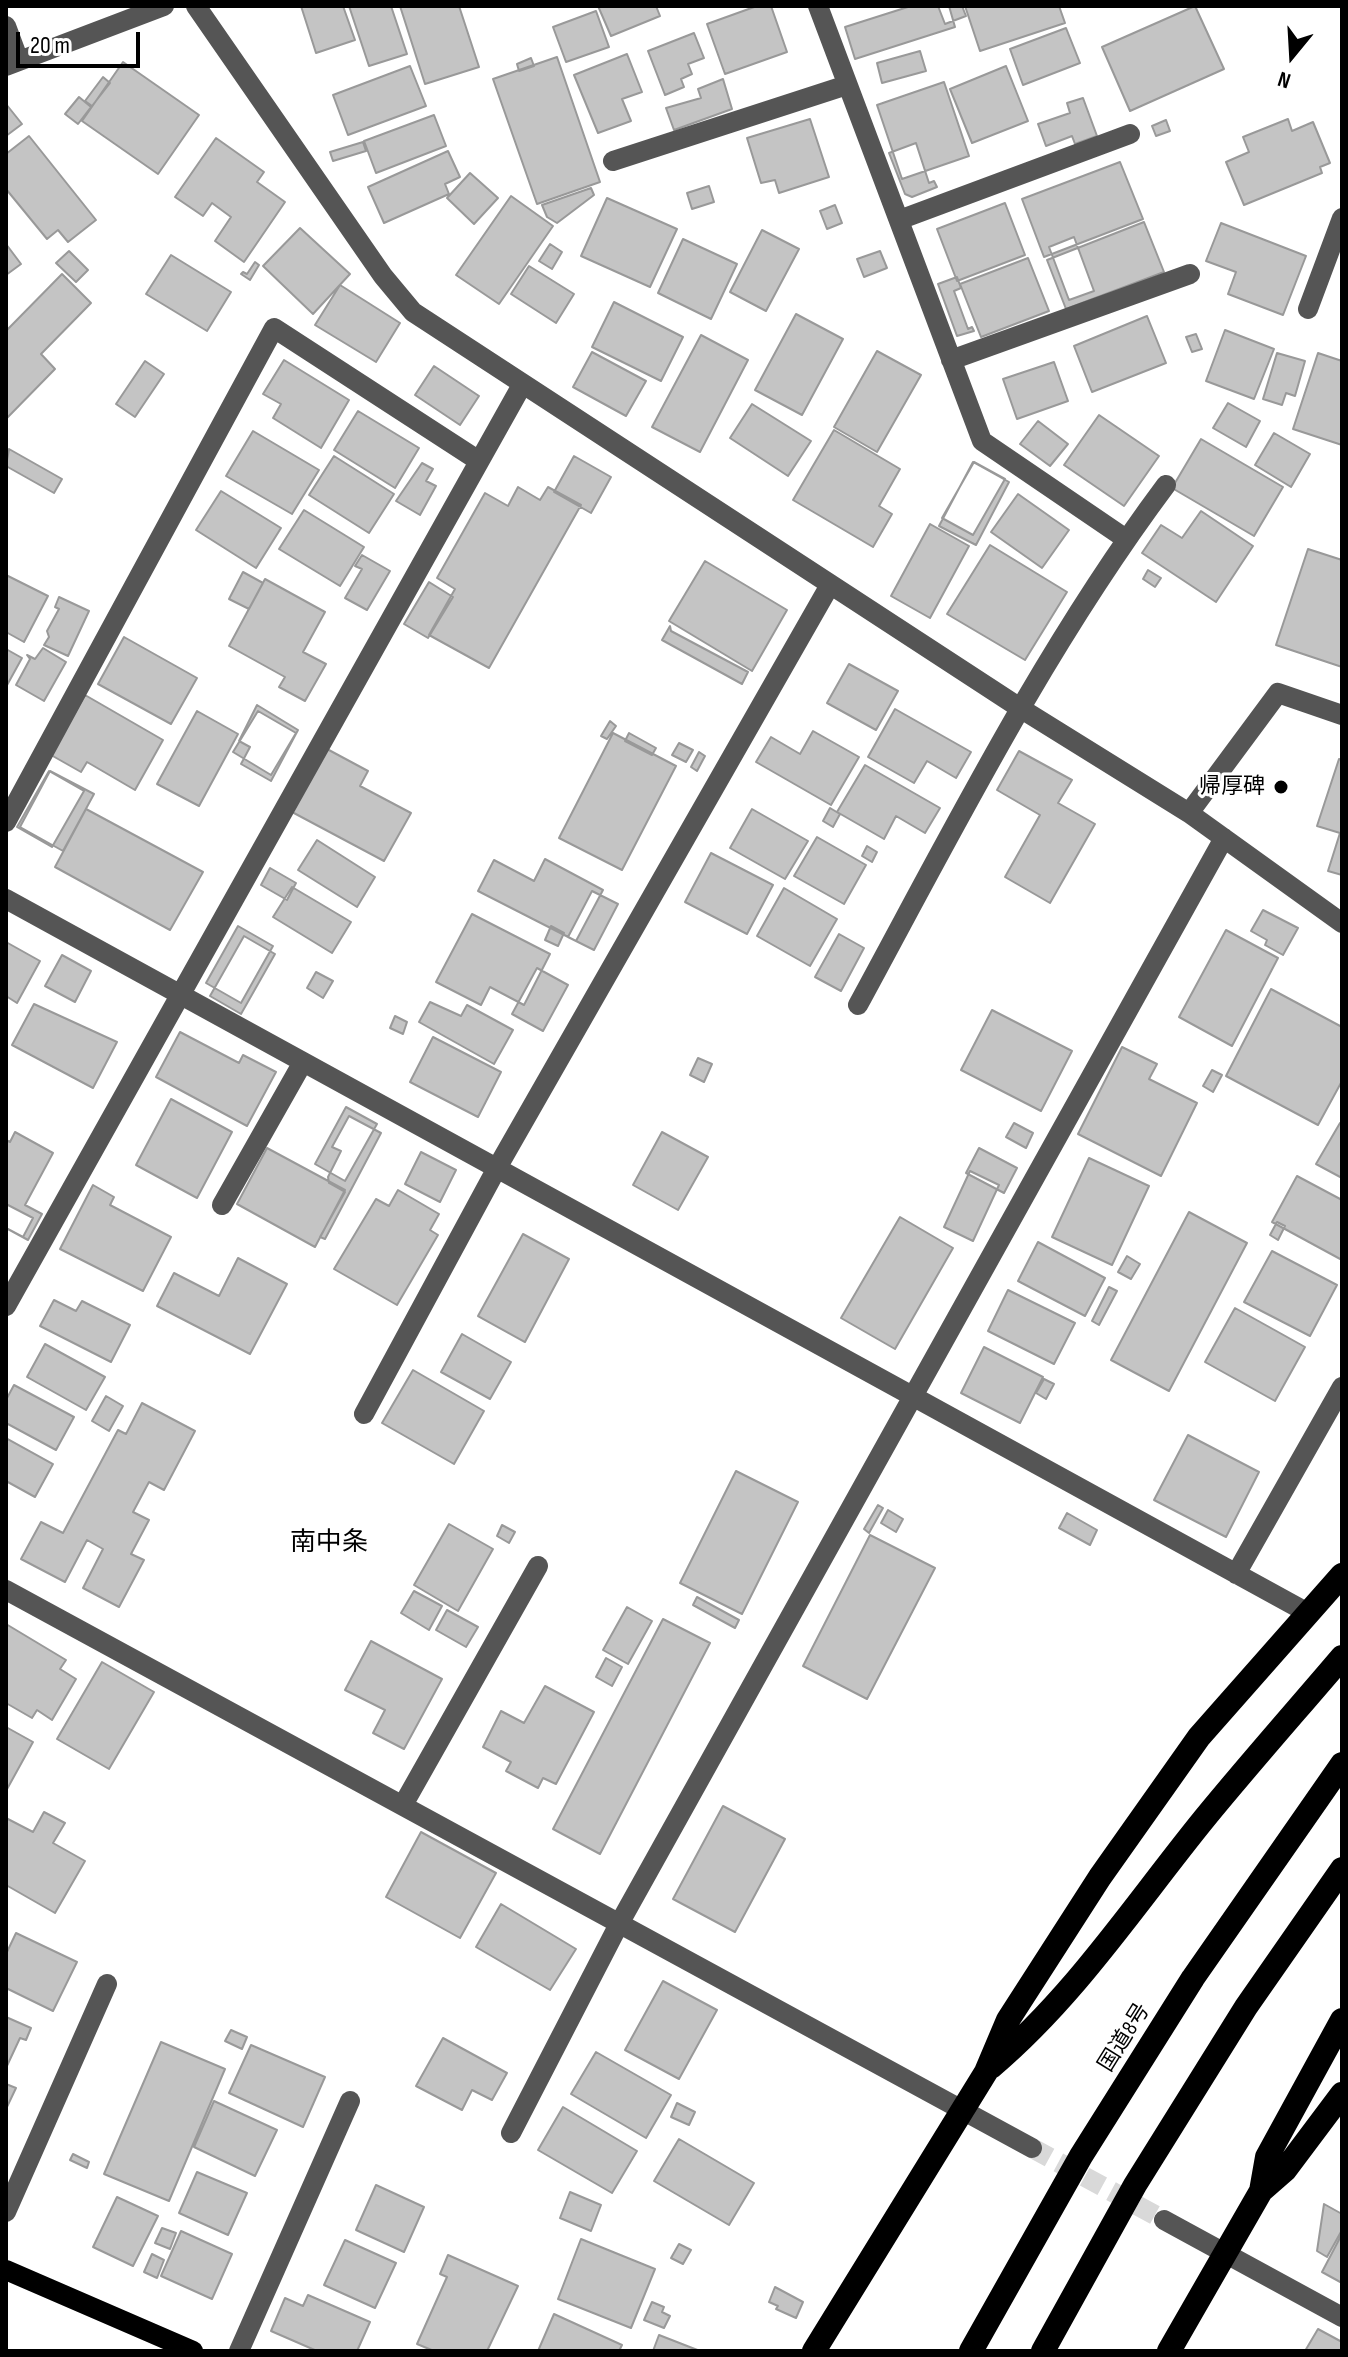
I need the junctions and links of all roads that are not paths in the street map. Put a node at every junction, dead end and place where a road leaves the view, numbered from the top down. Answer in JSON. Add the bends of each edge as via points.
{"nodes":[{"id":1,"x":164,"y":6,"type":"edge"},
{"id":2,"x":196,"y":6,"type":"edge"},
{"id":3,"x":818,"y":6,"type":"edge"},
{"id":4,"x":6,"y":26,"type":"edge"},
{"id":5,"x":12,"y":64,"type":"edge"},
{"id":6,"x":847,"y":85,"type":"junction"},
{"id":7,"x":1130,"y":134,"type":"dead end"},
{"id":8,"x":613,"y":161,"type":"dead end"},
{"id":9,"x":1342,"y":218,"type":"edge"},
{"id":10,"x":899,"y":220,"type":"junction"},
{"id":11,"x":1190,"y":274,"type":"dead end"},
{"id":12,"x":1308,"y":309,"type":"dead end"},
{"id":13,"x":951,"y":360,"type":"junction"},
{"id":14,"x":522,"y":385,"type":"junction"},
{"id":15,"x":479,"y":461,"type":"junction"},
{"id":16,"x":1166,"y":485,"type":"dead end"},
{"id":17,"x":1126,"y":539,"type":"junction"},
{"id":18,"x":830,"y":585,"type":"junction"},
{"id":19,"x":1020,"y":708,"type":"junction"},
{"id":20,"x":1342,"y":715,"type":"edge"},
{"id":21,"x":1189,"y":813,"type":"junction"},
{"id":22,"x":6,"y":822,"type":"edge"},
{"id":23,"x":1224,"y":838,"type":"junction"},
{"id":24,"x":6,"y":899,"type":"edge"},
{"id":25,"x":1342,"y":923,"type":"edge"},
{"id":26,"x":180,"y":995,"type":"junction"},
{"id":27,"x":858,"y":1005,"type":"dead end"},
{"id":28,"x":303,"y":1062,"type":"junction"},
{"id":29,"x":497,"y":1168,"type":"junction"},
{"id":30,"x":222,"y":1205,"type":"dead end"},
{"id":31,"x":6,"y":1306,"type":"edge"},
{"id":32,"x":1342,"y":1387,"type":"edge"},
{"id":33,"x":912,"y":1396,"type":"junction"},
{"id":34,"x":364,"y":1414,"type":"dead end"},
{"id":35,"x":538,"y":1566,"type":"dead end"},
{"id":36,"x":1236,"y":1574,"type":"junction"},
{"id":37,"x":1342,"y":1575,"type":"edge"},
{"id":38,"x":6,"y":1590,"type":"edge"},
{"id":39,"x":1308,"y":1613,"type":"junction"},
{"id":40,"x":1342,"y":1657,"type":"edge"},
{"id":41,"x":1342,"y":1764,"type":"edge"},
{"id":42,"x":403,"y":1805,"type":"junction"},
{"id":43,"x":1342,"y":1869,"type":"edge"},
{"id":44,"x":619,"y":1924,"type":"junction"},
{"id":45,"x":107,"y":1984,"type":"dead end"},
{"id":46,"x":1342,"y":2020,"type":"edge"},
{"id":47,"x":986,"y":2072,"type":"junction"},
{"id":48,"x":1342,"y":2094,"type":"edge"},
{"id":49,"x":350,"y":2101,"type":"dead end"},
{"id":50,"x":960,"y":2108,"type":"junction"},
{"id":51,"x":511,"y":2133,"type":"dead end"},
{"id":52,"x":1032,"y":2148,"type":"tunnel mouth"},
{"id":53,"x":1261,"y":2191,"type":"junction"},
{"id":54,"x":6,"y":2212,"type":"edge"},
{"id":55,"x":1164,"y":2220,"type":"tunnel mouth"},
{"id":56,"x":1226,"y":2253,"type":"junction"},
{"id":57,"x":6,"y":2270,"type":"edge"},
{"id":58,"x":1342,"y":2317,"type":"edge"},
{"id":59,"x":193,"y":2351,"type":"edge"},
{"id":60,"x":239,"y":2351,"type":"edge"},
{"id":61,"x":814,"y":2351,"type":"edge"},
{"id":62,"x":971,"y":2351,"type":"edge"},
{"id":63,"x":1043,"y":2351,"type":"edge"},
{"id":64,"x":1169,"y":2351,"type":"edge"}],
"edges":[{"from":1,"to":5,"type":"street"},
{"from":2,"to":14,"type":"street","via":[[413,312]]},
{"from":3,"to":6,"type":"street"},
{"from":4,"to":5,"type":"street"},
{"from":6,"to":8,"type":"street"},
{"from":6,"to":10,"type":"street"},
{"from":7,"to":10,"type":"street"},
{"from":9,"to":12,"type":"street"},
{"from":10,"to":13,"type":"street"},
{"from":11,"to":13,"type":"street"},
{"from":13,"to":17,"type":"street","via":[[982,441]]},
{"from":14,"to":15,"type":"street"},
{"from":14,"to":18,"type":"street"},
{"from":15,"to":22,"type":"street","via":[[274,328]]},
{"from":15,"to":26,"type":"street"},
{"from":16,"to":17,"type":"street"},
{"from":17,"to":19,"type":"street"},
{"from":18,"to":19,"type":"street"},
{"from":18,"to":29,"type":"street"},
{"from":19,"to":21,"type":"street"},
{"from":19,"to":27,"type":"street"},
{"from":20,"to":21,"type":"street","via":[[1278,693]]},
{"from":21,"to":23,"type":"street"},
{"from":23,"to":25,"type":"street"},
{"from":23,"to":33,"type":"street"},
{"from":24,"to":26,"type":"street"},
{"from":26,"to":28,"type":"street"},
{"from":26,"to":31,"type":"street"},
{"from":28,"to":29,"type":"street"},
{"from":28,"to":30,"type":"street"},
{"from":29,"to":33,"type":"street"},
{"from":29,"to":34,"type":"street"},
{"from":32,"to":36,"type":"street"},
{"from":33,"to":36,"type":"street"},
{"from":33,"to":44,"type":"street"},
{"from":35,"to":42,"type":"street"},
{"from":36,"to":39,"type":"street"},
{"from":37,"to":39,"type":"highway"},
{"from":38,"to":42,"type":"street"},
{"from":39,"to":47,"type":"highway","via":[[1199,1737],[1127,1839],[1008,2020]]},
{"from":40,"to":47,"type":"highway","via":[[1203,1820],[1107,1945],[1026,2038]]},
{"from":41,"to":62,"type":"highway","name":"国道8号","via":[[1193,1978],[1081,2156]]},
{"from":42,"to":44,"type":"street"},
{"from":43,"to":63,"type":"highway","via":[[1246,2007],[1135,2185]]},
{"from":44,"to":50,"type":"street"},
{"from":44,"to":51,"type":"street"},
{"from":45,"to":54,"type":"street"},
{"from":46,"to":53,"type":"highway","via":[[1267,2157]]},
{"from":47,"to":50,"type":"highway"},
{"from":48,"to":53,"type":"highway","via":[[1285,2170]]},
{"from":49,"to":60,"type":"street"},
{"from":50,"to":52,"type":"street"},
{"from":50,"to":61,"type":"highway"},
{"from":53,"to":56,"type":"highway"},
{"from":55,"to":56,"type":"street"},
{"from":56,"to":58,"type":"street"},
{"from":56,"to":64,"type":"highway"},
{"from":57,"to":59,"type":"main road"}]}
